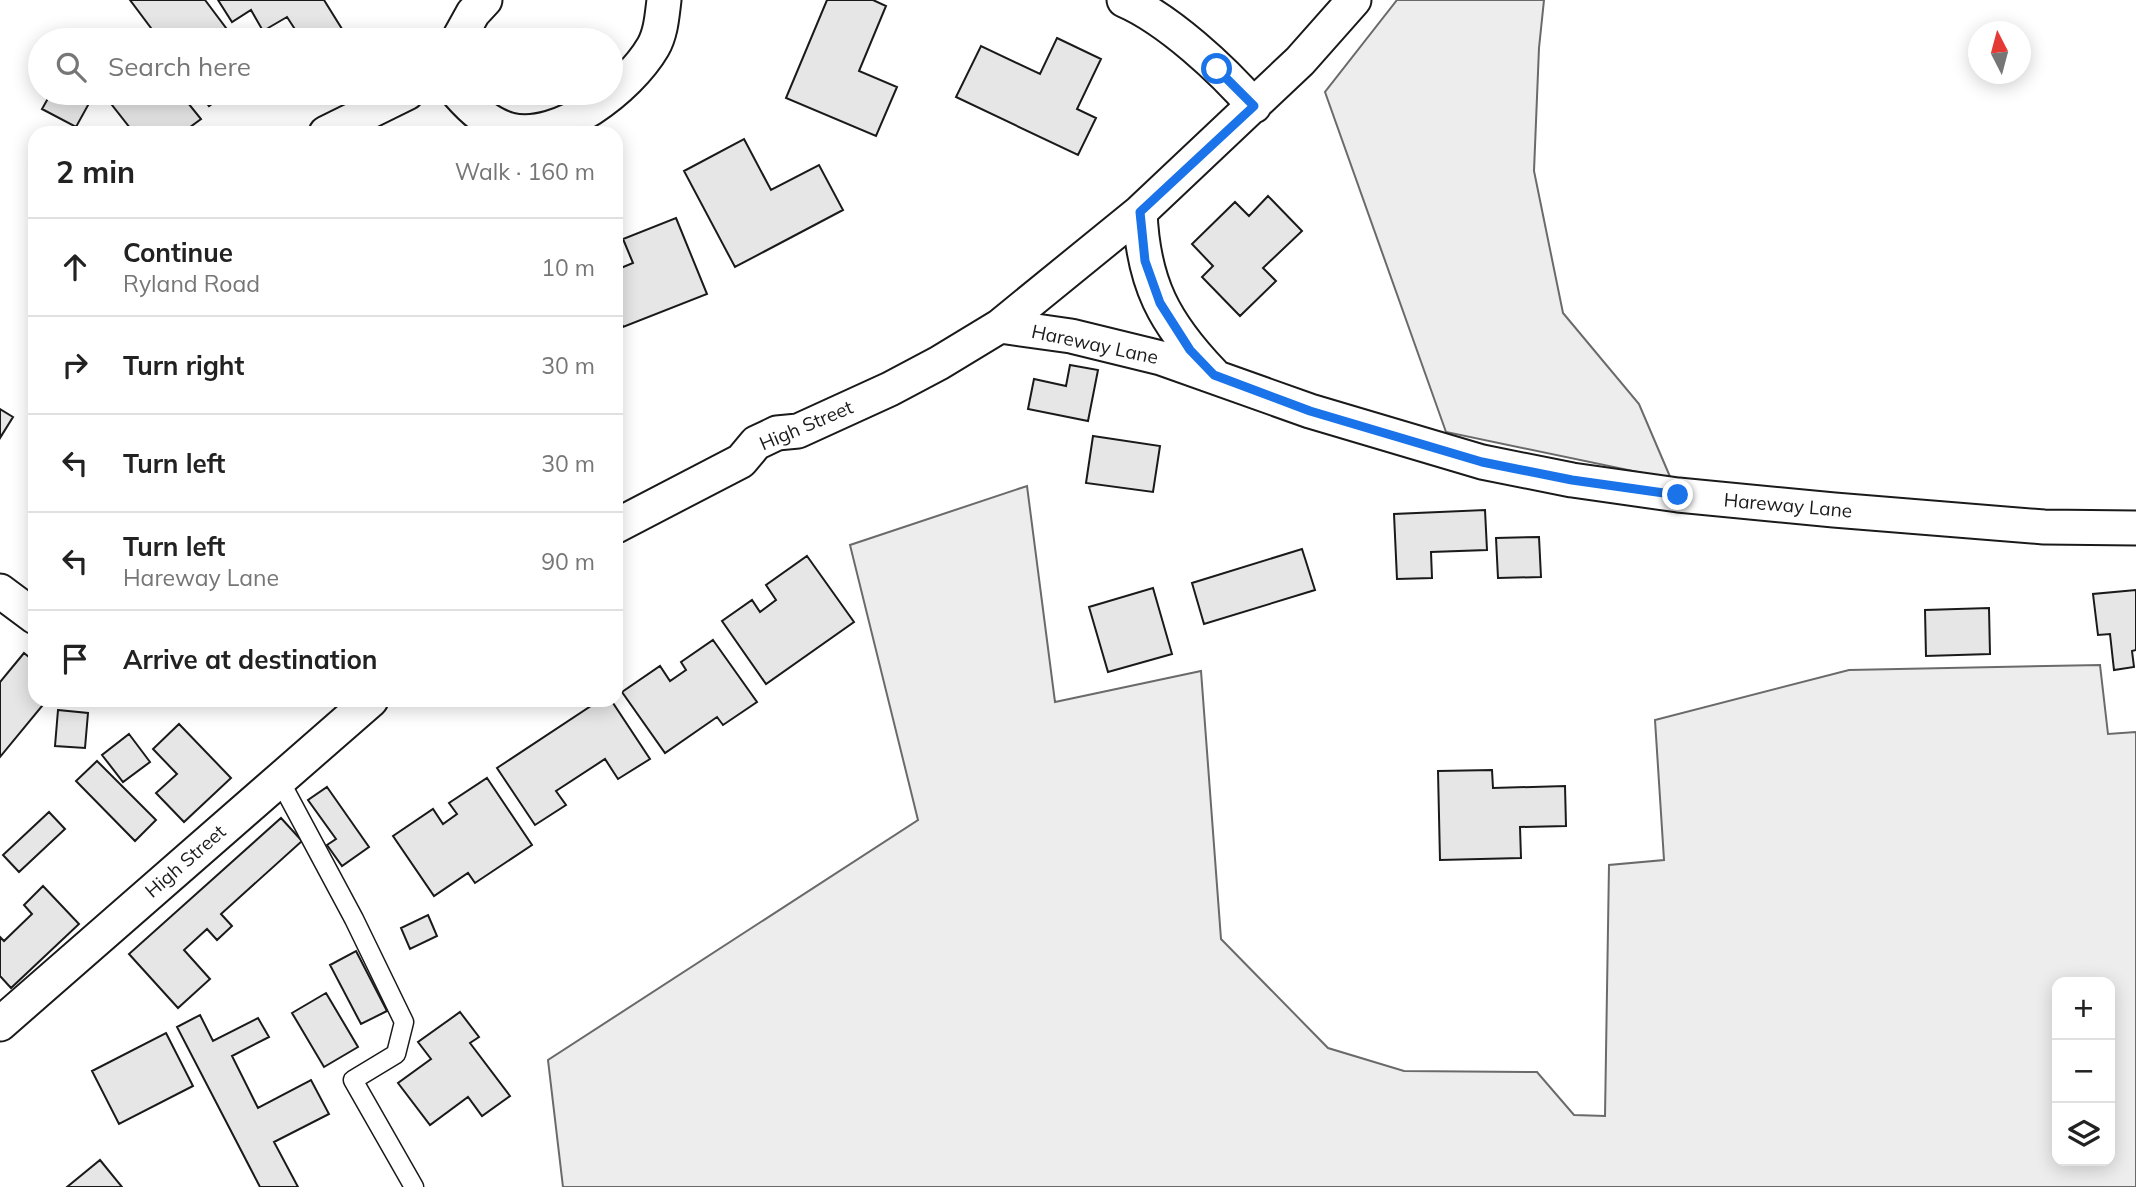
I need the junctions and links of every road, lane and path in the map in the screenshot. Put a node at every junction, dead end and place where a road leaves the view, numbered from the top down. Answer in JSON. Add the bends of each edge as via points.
{"nodes":[{"id":1,"x":485,"y":0,"type":"edge"},
{"id":2,"x":664,"y":0,"type":"edge"},
{"id":3,"x":1124,"y":0,"type":"edge"},
{"id":4,"x":1354,"y":0,"type":"edge"},
{"id":5,"x":465,"y":28,"type":"edge"},
{"id":6,"x":623,"y":82,"type":"edge"},
{"id":7,"x":383,"y":105,"type":"edge"},
{"id":8,"x":468,"y":105,"type":"edge"},
{"id":9,"x":597,"y":105,"type":"edge"},
{"id":10,"x":1254,"y":106,"type":"junction"},
{"id":11,"x":340,"y":126,"type":"edge"},
{"id":12,"x":502,"y":126,"type":"edge"},
{"id":13,"x":551,"y":126,"type":"edge"},
{"id":14,"x":1140,"y":212,"type":"junction"},
{"id":15,"x":1000,"y":326,"type":"junction"},
{"id":16,"x":1214,"y":375,"type":"junction"},
{"id":17,"x":623,"y":522,"type":"edge"},
{"id":18,"x":2136,"y":528,"type":"edge"},
{"id":19,"x":363,"y":707,"type":"edge"},
{"id":20,"x":279,"y":779,"type":"junction"},
{"id":21,"x":0,"y":1024,"type":"edge"},
{"id":22,"x":414,"y":1187,"type":"edge"}],
"edges":[{"from":1,"to":5,"type":"street"},
{"from":2,"to":6,"type":"street","via":[[654,45]]},
{"from":3,"to":10,"type":"street","via":[[1178,35]]},
{"from":4,"to":10,"type":"street","name":"High Street"},
{"from":7,"to":11,"type":"street"},
{"from":8,"to":12,"type":"street"},
{"from":9,"to":13,"type":"street"},
{"from":10,"to":14,"type":"street","name":"High Street"},
{"from":14,"to":15,"type":"street","name":"High Street"},
{"from":14,"to":16,"type":"street","via":[[1145,261],[1160,303],[1190,350]]},
{"from":15,"to":16,"type":"street","name":"Hareway Lane","via":[[1117,346]]},
{"from":15,"to":17,"type":"street","name":"High Street","via":[[890,389],[798,431],[777,433],[756,443],[741,461]]},
{"from":16,"to":18,"type":"street","name":"Hareway Lane","via":[[1310,411],[1482,462],[1572,480],[1834,510],[2044,527]]},
{"from":19,"to":20,"type":"street","name":"High Street"},
{"from":20,"to":21,"type":"street","name":"High Street"},
{"from":20,"to":22,"type":"lane","via":[[355,919],[404,1022],[396,1054],[353,1080]]}]}
